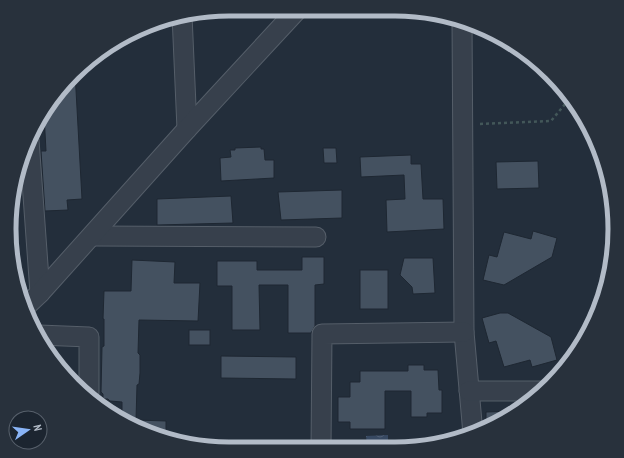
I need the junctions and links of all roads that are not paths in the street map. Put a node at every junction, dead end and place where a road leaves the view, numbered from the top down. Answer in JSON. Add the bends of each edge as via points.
{"nodes":[{"id":1,"x":292,"y":16,"type":"edge"},
{"id":2,"x":182,"y":21,"type":"edge"},
{"id":3,"x":462,"y":27,"type":"edge"},
{"id":4,"x":187,"y":129,"type":"junction"},
{"id":5,"x":30,"y":153,"type":"edge"},
{"id":6,"x":92,"y":236,"type":"junction"},
{"id":7,"x":316,"y":237,"type":"dead end"},
{"id":8,"x":40,"y":293,"type":"junction"},
{"id":9,"x":29,"y":303,"type":"edge"},
{"id":10,"x":464,"y":332,"type":"junction"},
{"id":11,"x":45,"y":335,"type":"edge"},
{"id":12,"x":89,"y":389,"type":"edge"},
{"id":13,"x":469,"y":391,"type":"junction"},
{"id":14,"x":533,"y":391,"type":"edge"},
{"id":15,"x":472,"y":428,"type":"edge"},
{"id":16,"x":321,"y":442,"type":"edge"}],
"edges":[{"from":1,"to":4,"type":"street"},
{"from":2,"to":4,"type":"street"},
{"from":3,"to":10,"type":"street"},
{"from":4,"to":6,"type":"street"},
{"from":5,"to":8,"type":"street"},
{"from":6,"to":7,"type":"street"},
{"from":6,"to":8,"type":"street"},
{"from":8,"to":9,"type":"street"},
{"from":10,"to":13,"type":"street"},
{"from":10,"to":16,"type":"street","via":[[322,334]]},
{"from":11,"to":12,"type":"street","via":[[89,337]]},
{"from":13,"to":14,"type":"street"},
{"from":13,"to":15,"type":"street"}]}
